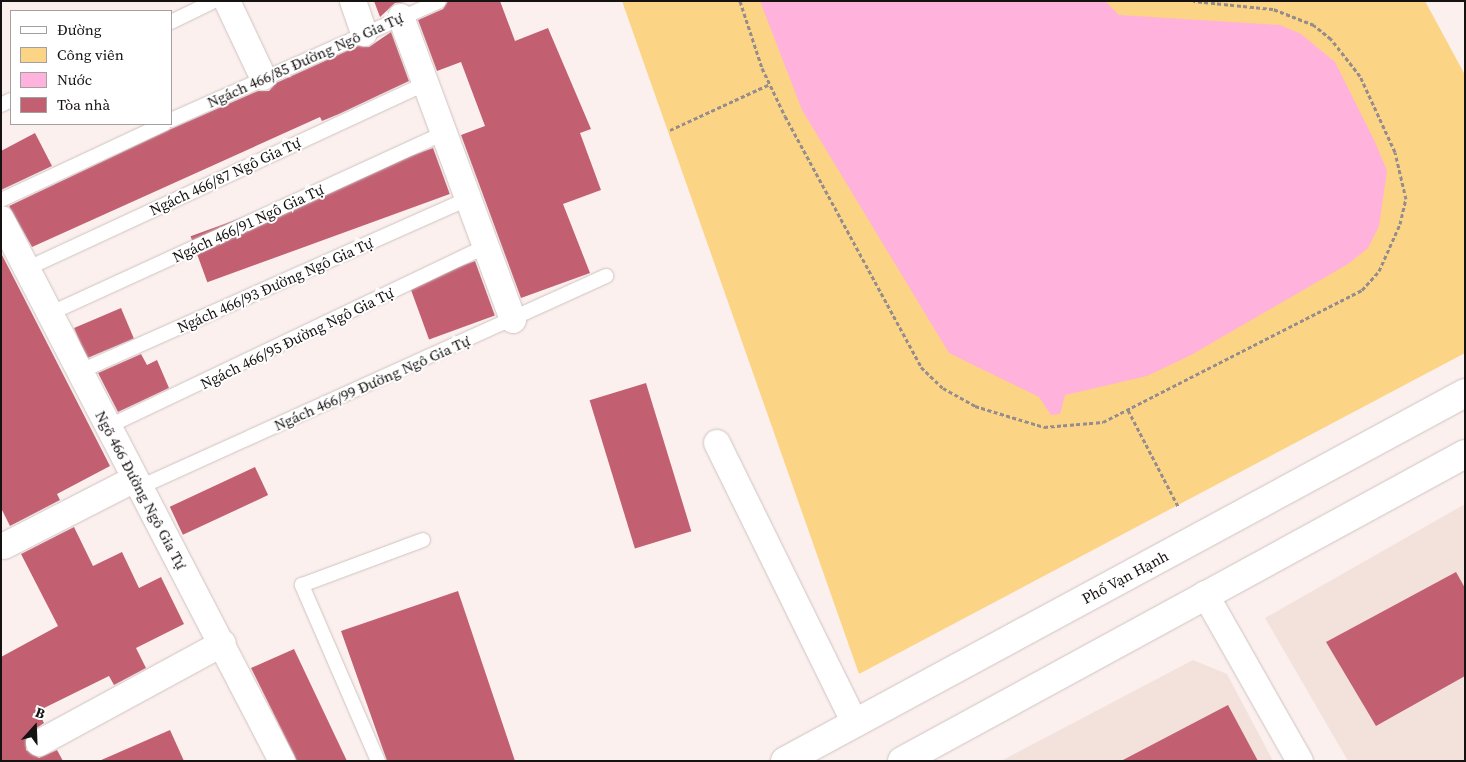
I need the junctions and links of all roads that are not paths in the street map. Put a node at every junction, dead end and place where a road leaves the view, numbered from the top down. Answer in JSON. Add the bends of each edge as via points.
{"nodes":[{"id":1,"x":214,"y":1,"type":"edge"},
{"id":2,"x":227,"y":1,"type":"edge"},
{"id":3,"x":353,"y":1,"type":"edge"},
{"id":4,"x":439,"y":1,"type":"edge"},
{"id":5,"x":401,"y":17,"type":"junction"},
{"id":6,"x":172,"y":22,"type":"edge"},
{"id":7,"x":364,"y":33,"type":"junction"},
{"id":8,"x":263,"y":77,"type":"junction"},
{"id":9,"x":424,"y":84,"type":"junction"},
{"id":10,"x":172,"y":120,"type":"edge"},
{"id":11,"x":162,"y":125,"type":"edge"},
{"id":12,"x":444,"y":133,"type":"junction"},
{"id":13,"x":1,"y":200,"type":"edge"},
{"id":14,"x":468,"y":200,"type":"junction"},
{"id":15,"x":1,"y":219,"type":"edge"},
{"id":16,"x":486,"y":246,"type":"junction"},
{"id":17,"x":14,"y":257,"type":"edge"},
{"id":18,"x":606,"y":276,"type":"dead end"},
{"id":19,"x":51,"y":313,"type":"junction"},
{"id":20,"x":513,"y":320,"type":"junction"},
{"id":21,"x":81,"y":372,"type":"junction"},
{"id":22,"x":1465,"y":393,"type":"edge"},
{"id":23,"x":107,"y":427,"type":"junction"},
{"id":24,"x":717,"y":443,"type":"dead end"},
{"id":25,"x":1465,"y":454,"type":"edge"},
{"id":26,"x":136,"y":484,"type":"junction"},
{"id":27,"x":423,"y":540,"type":"dead end"},
{"id":28,"x":4,"y":546,"type":"dead end"},
{"id":29,"x":1205,"y":594,"type":"junction"},
{"id":30,"x":223,"y":643,"type":"junction"},
{"id":31,"x":855,"y":723,"type":"junction"},
{"id":32,"x":38,"y":743,"type":"dead end"},
{"id":33,"x":816,"y":753,"type":"edge"},
{"id":34,"x":282,"y":761,"type":"edge"},
{"id":35,"x":378,"y":761,"type":"edge"},
{"id":36,"x":785,"y":761,"type":"edge"},
{"id":37,"x":902,"y":761,"type":"edge"},
{"id":38,"x":1300,"y":761,"type":"edge"}],
"edges":[{"from":1,"to":6,"type":"lane"},
{"from":2,"to":8,"type":"street"},
{"from":3,"to":7,"type":"street"},
{"from":4,"to":5,"type":"lane","name":"Ngách 466/85 Đường Ngô Gia Tự"},
{"from":5,"to":7,"type":"lane","name":"Ngách 466/85 Đường Ngô Gia Tự"},
{"from":5,"to":9,"type":"street"},
{"from":7,"to":8,"type":"lane","name":"Ngách 466/85 Đường Ngô Gia Tự"},
{"from":8,"to":10,"type":"lane","name":"Ngách 466/85 Đường Ngô Gia Tự"},
{"from":9,"to":12,"type":"street"},
{"from":9,"to":17,"type":"lane","name":"Ngách 466/87 Ngô Gia Tự"},
{"from":11,"to":13,"type":"lane"},
{"from":12,"to":14,"type":"street"},
{"from":12,"to":19,"type":"lane","name":"Ngách 466/91 Ngô Gia Tự"},
{"from":14,"to":16,"type":"street"},
{"from":14,"to":21,"type":"lane","name":"Ngách 466/93 Đường Ngô Gia Tự"},
{"from":15,"to":17,"type":"street","name":"Ngõ 466 Đường Ngô Gia Tự"},
{"from":16,"to":20,"type":"street"},
{"from":16,"to":23,"type":"lane","name":"Ngách 466/95 Đường Ngô Gia Tự"},
{"from":17,"to":19,"type":"street","name":"Ngõ 466 Đường Ngô Gia Tự"},
{"from":18,"to":20,"type":"lane","name":"Ngách 466/99 Đường Ngô Gia Tự"},
{"from":19,"to":21,"type":"street","name":"Ngõ 466 Đường Ngô Gia Tự"},
{"from":20,"to":26,"type":"lane","name":"Ngách 466/99 Đường Ngô Gia Tự"},
{"from":21,"to":23,"type":"street","name":"Ngõ 466 Đường Ngô Gia Tự"},
{"from":22,"to":31,"type":"street","name":"Phố Vạn Hạnh"},
{"from":23,"to":26,"type":"street","name":"Ngõ 466 Đường Ngô Gia Tự"},
{"from":24,"to":31,"type":"street"},
{"from":25,"to":29,"type":"street"},
{"from":26,"to":28,"type":"street"},
{"from":26,"to":30,"type":"street","name":"Ngõ 466 Đường Ngô Gia Tự"},
{"from":27,"to":35,"type":"lane","via":[[302,585]]},
{"from":29,"to":37,"type":"street"},
{"from":29,"to":38,"type":"street"},
{"from":30,"to":32,"type":"street"},
{"from":30,"to":34,"type":"street","name":"Ngõ 466 Đường Ngô Gia Tự"},
{"from":31,"to":33,"type":"street","name":"Phố Vạn Hạnh"},
{"from":33,"to":36,"type":"street","name":"Phố Vạn Hạnh"}]}
